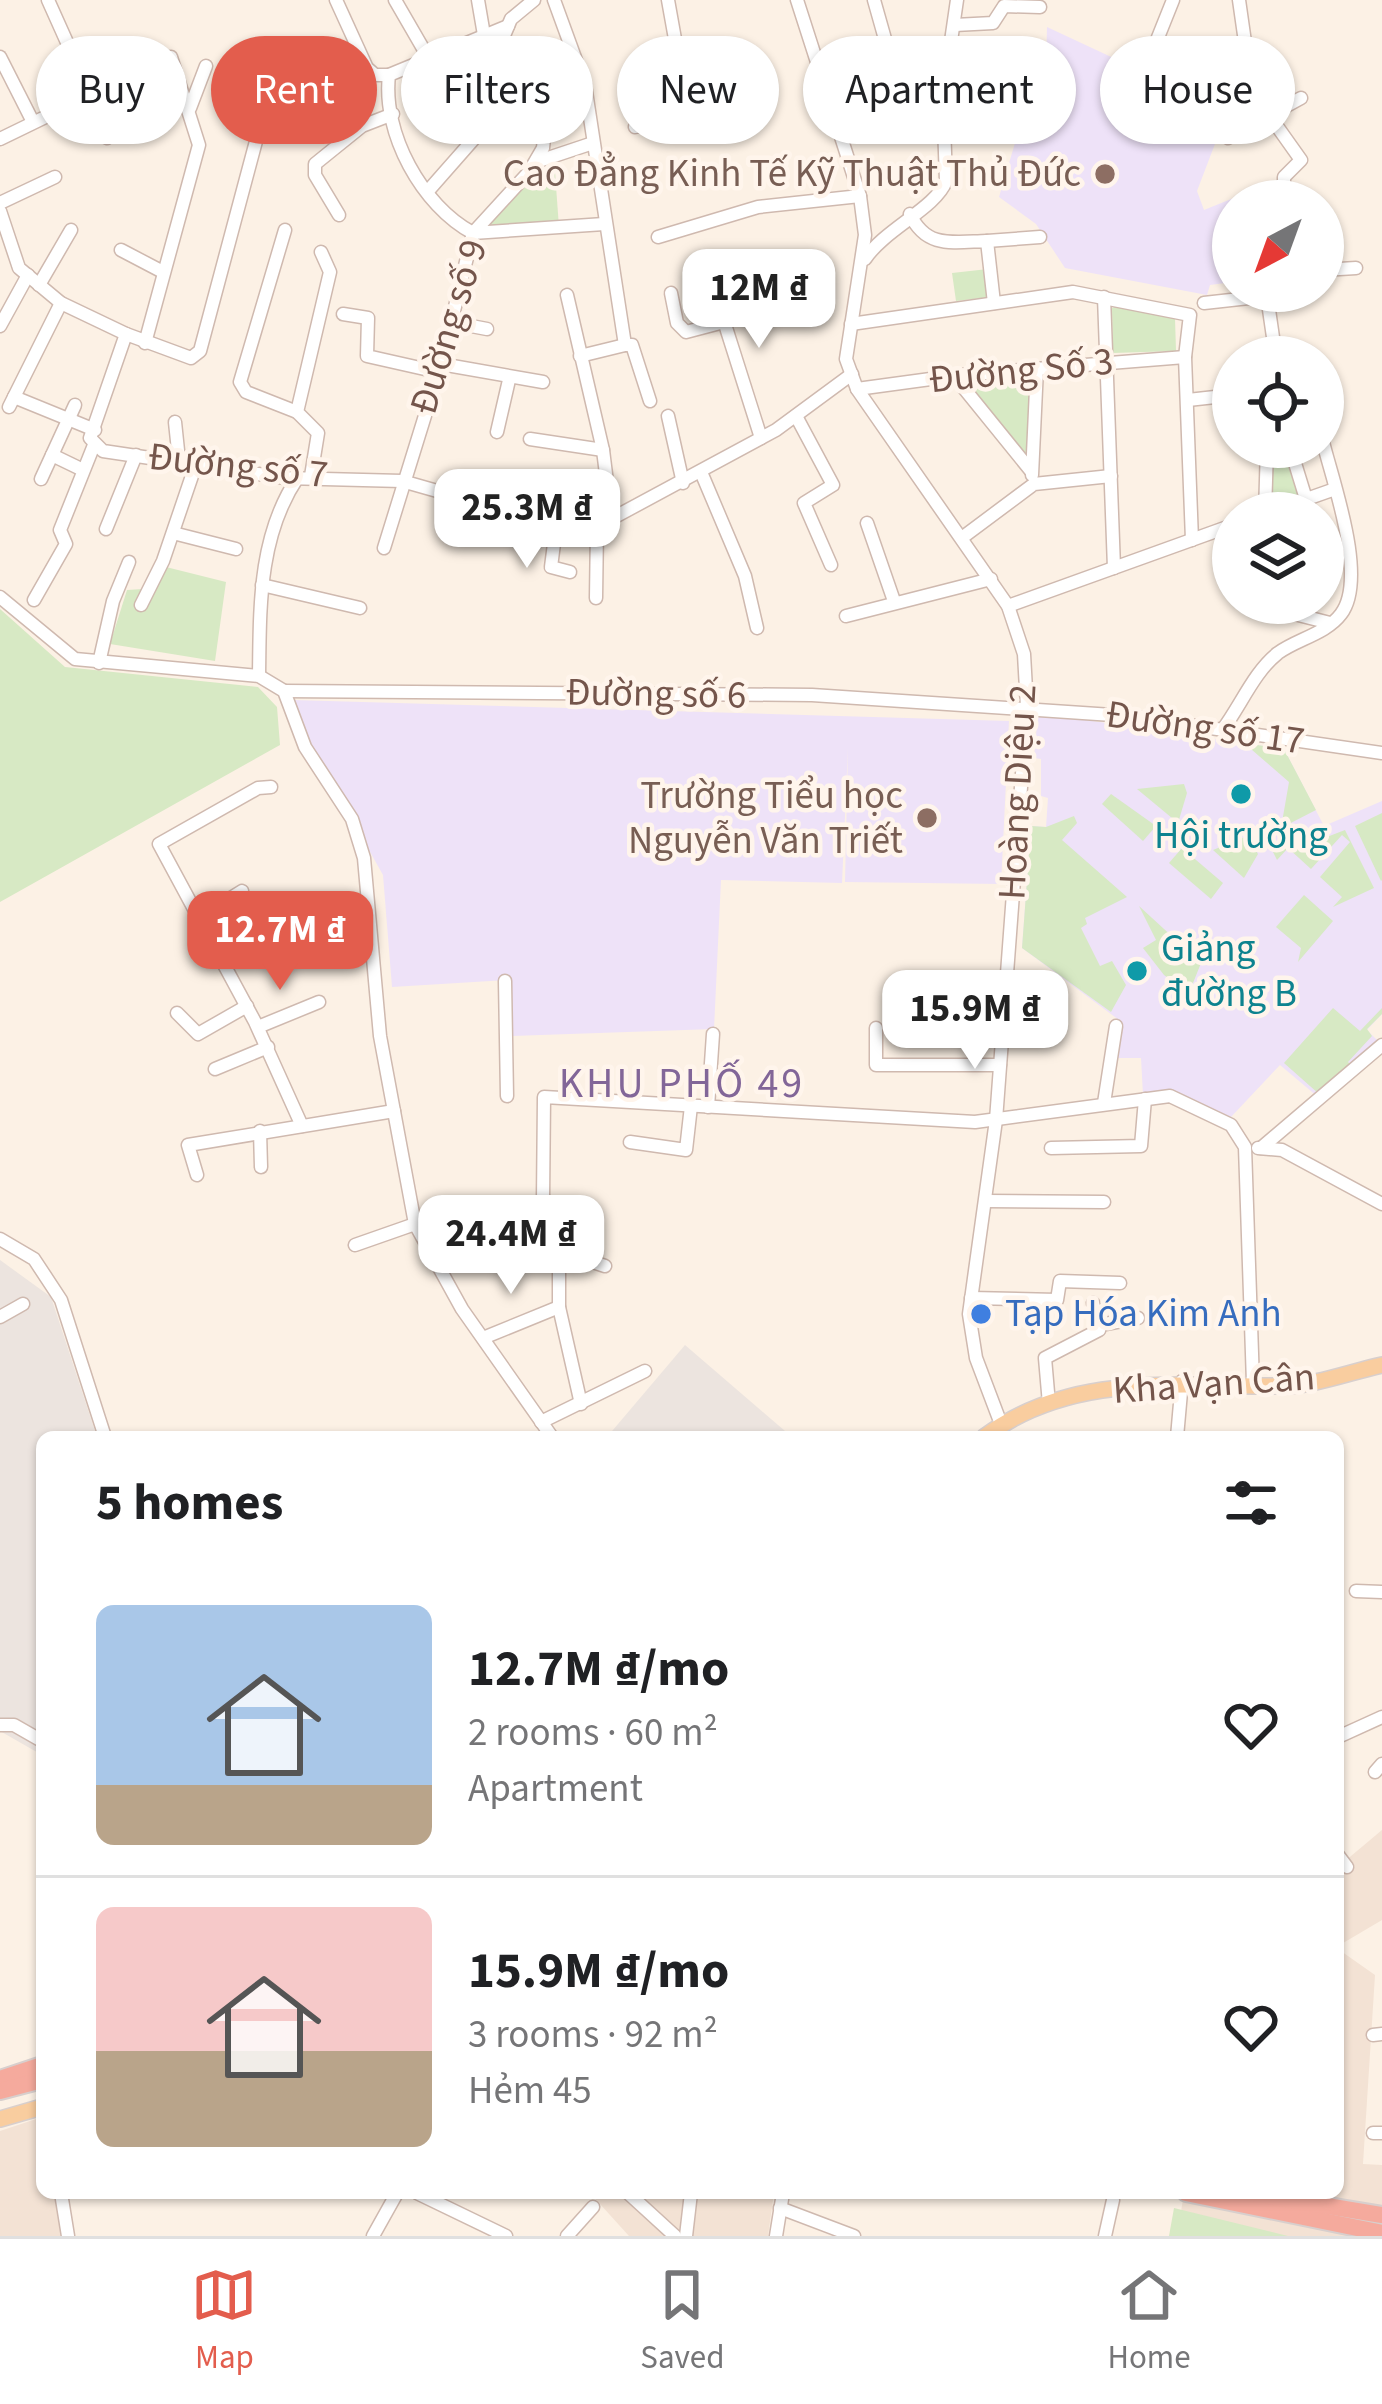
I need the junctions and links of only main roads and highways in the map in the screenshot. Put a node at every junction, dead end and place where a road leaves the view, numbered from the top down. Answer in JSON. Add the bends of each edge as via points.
{"nodes":[{"id":1,"x":1382,"y":1365,"type":"edge"},
{"id":2,"x":992,"y":1431,"type":"edge"},
{"id":3,"x":36,"y":2067,"type":"edge"},
{"id":4,"x":0,"y":2079,"type":"edge"},
{"id":5,"x":36,"y":2082,"type":"edge"},
{"id":6,"x":0,"y":2091,"type":"edge"},
{"id":7,"x":36,"y":2112,"type":"edge"},
{"id":8,"x":0,"y":2120,"type":"edge"},
{"id":9,"x":1215,"y":2199,"type":"edge"},
{"id":10,"x":1312,"y":2199,"type":"edge"},
{"id":11,"x":1382,"y":2216,"type":"edge"},
{"id":12,"x":1382,"y":2233,"type":"edge"}],
"edges":[{"from":1,"to":2,"type":"main road","name":"Kha Vạn Cân","via":[[1281,1386],[1120,1387],[1049,1404]]},
{"from":3,"to":4,"type":"highway"},
{"from":5,"to":6,"type":"highway"},
{"from":7,"to":8,"type":"main road"},
{"from":9,"to":12,"type":"highway"},
{"from":10,"to":11,"type":"highway"}]}
